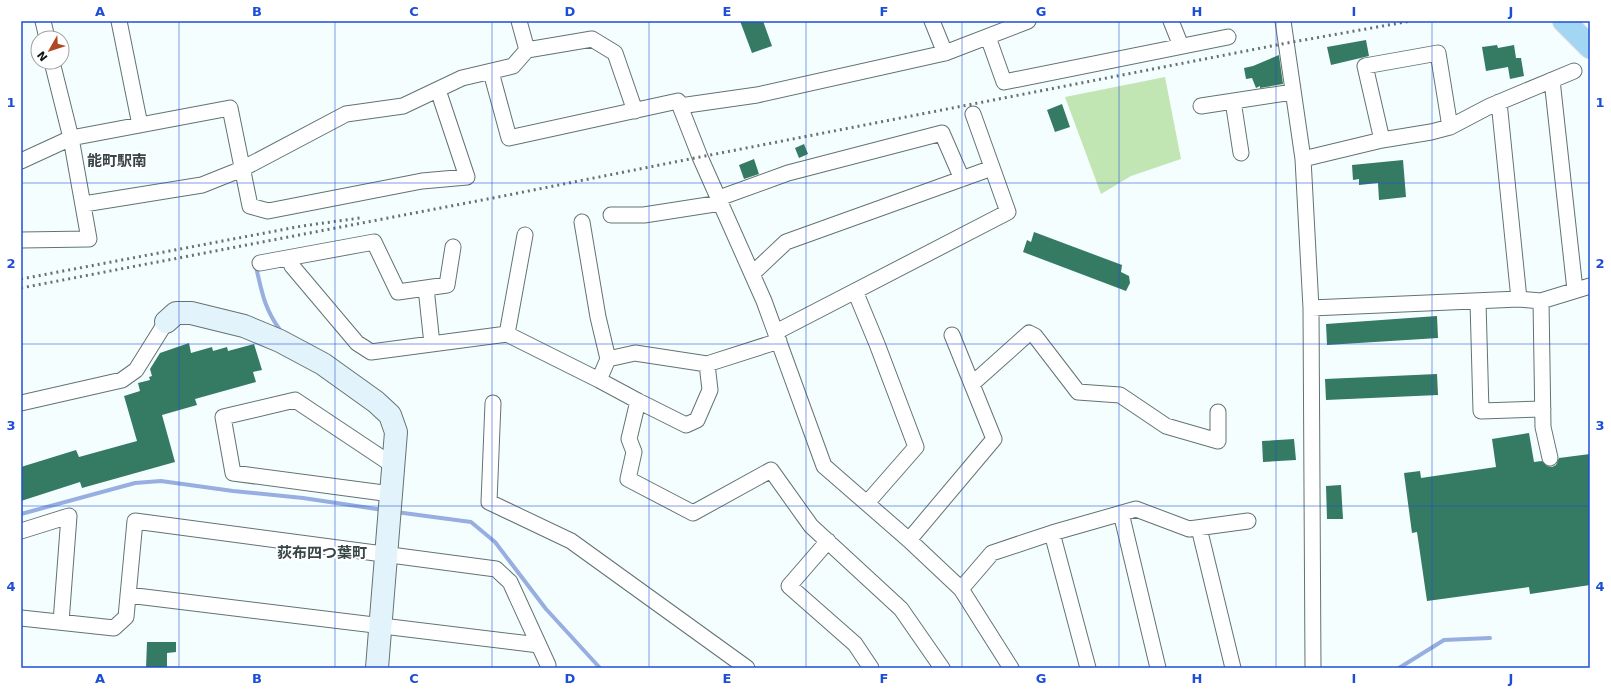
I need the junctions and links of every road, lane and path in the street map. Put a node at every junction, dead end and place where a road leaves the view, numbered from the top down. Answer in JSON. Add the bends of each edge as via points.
{"nodes":[{"id":1,"x":119,"y":21,"type":"edge"},
{"id":2,"x":519,"y":21,"type":"edge"},
{"id":3,"x":932,"y":21,"type":"edge"},
{"id":4,"x":1028,"y":21,"type":"edge"},
{"id":5,"x":1171,"y":21,"type":"edge"},
{"id":6,"x":1283,"y":21,"type":"edge"},
{"id":7,"x":1564,"y":21,"type":"edge"},
{"id":8,"x":988,"y":37,"type":"junction"},
{"id":9,"x":1228,"y":37,"type":"dead end"},
{"id":10,"x":1181,"y":46,"type":"junction"},
{"id":11,"x":1590,"y":47,"type":"edge"},
{"id":12,"x":527,"y":50,"type":"junction"},
{"id":13,"x":945,"y":53,"type":"junction"},
{"id":14,"x":54,"y":70,"type":"edge"},
{"id":15,"x":1574,"y":71,"type":"dead end"},
{"id":16,"x":492,"y":72,"type":"junction"},
{"id":17,"x":1552,"y":80,"type":"junction"},
{"id":18,"x":438,"y":90,"type":"junction"},
{"id":19,"x":1293,"y":92,"type":"junction"},
{"id":20,"x":678,"y":101,"type":"dead end"},
{"id":21,"x":1233,"y":101,"type":"junction"},
{"id":22,"x":1499,"y":102,"type":"junction"},
{"id":23,"x":1201,"y":106,"type":"dead end"},
{"id":24,"x":635,"y":111,"type":"junction"},
{"id":25,"x":973,"y":114,"type":"dead end"},
{"id":26,"x":140,"y":125,"type":"junction"},
{"id":27,"x":1450,"y":128,"type":"junction"},
{"id":28,"x":71,"y":138,"type":"junction"},
{"id":29,"x":1382,"y":140,"type":"junction"},
{"id":30,"x":1241,"y":153,"type":"dead end"},
{"id":31,"x":1303,"y":159,"type":"junction"},
{"id":32,"x":21,"y":161,"type":"edge"},
{"id":33,"x":992,"y":168,"type":"junction"},
{"id":34,"x":242,"y":169,"type":"junction"},
{"id":35,"x":962,"y":179,"type":"junction"},
{"id":36,"x":720,"y":201,"type":"junction"},
{"id":37,"x":84,"y":204,"type":"junction"},
{"id":38,"x":611,"y":215,"type":"dead end"},
{"id":39,"x":582,"y":222,"type":"dead end"},
{"id":40,"x":525,"y":235,"type":"dead end"},
{"id":41,"x":21,"y":240,"type":"edge"},
{"id":42,"x":453,"y":247,"type":"dead end"},
{"id":43,"x":290,"y":258,"type":"junction"},
{"id":44,"x":260,"y":263,"type":"dead end"},
{"id":45,"x":752,"y":274,"type":"junction"},
{"id":46,"x":1590,"y":286,"type":"edge"},
{"id":47,"x":426,"y":288,"type":"junction"},
{"id":48,"x":1575,"y":290,"type":"junction"},
{"id":49,"x":855,"y":291,"type":"junction"},
{"id":50,"x":1519,"y":299,"type":"junction"},
{"id":51,"x":1541,"y":301,"type":"junction"},
{"id":52,"x":1478,"y":302,"type":"junction"},
{"id":53,"x":1311,"y":308,"type":"junction"},
{"id":54,"x":166,"y":322,"type":"joint"},
{"id":55,"x":507,"y":334,"type":"junction"},
{"id":56,"x":952,"y":335,"type":"dead end"},
{"id":57,"x":777,"y":336,"type":"junction"},
{"id":58,"x":432,"y":344,"type":"junction"},
{"id":59,"x":608,"y":359,"type":"junction"},
{"id":60,"x":707,"y":364,"type":"junction"},
{"id":61,"x":599,"y":380,"type":"junction"},
{"id":62,"x":972,"y":384,"type":"junction"},
{"id":63,"x":638,"y":402,"type":"junction"},
{"id":64,"x":21,"y":403,"type":"edge"},
{"id":65,"x":493,"y":403,"type":"dead end"},
{"id":66,"x":1543,"y":409,"type":"junction"},
{"id":67,"x":1218,"y":412,"type":"dead end"},
{"id":68,"x":1550,"y":458,"type":"dead end"},
{"id":69,"x":394,"y":466,"type":"junction"},
{"id":70,"x":391,"y":494,"type":"junction"},
{"id":71,"x":867,"y":503,"type":"junction"},
{"id":72,"x":1121,"y":513,"type":"junction"},
{"id":73,"x":1248,"y":521,"type":"dead end"},
{"id":74,"x":1199,"y":528,"type":"junction"},
{"id":75,"x":21,"y":531,"type":"edge"},
{"id":76,"x":1052,"y":533,"type":"junction"},
{"id":77,"x":909,"y":540,"type":"junction"},
{"id":78,"x":828,"y":541,"type":"junction"},
{"id":79,"x":386,"y":554,"type":"junction"},
{"id":80,"x":961,"y":589,"type":"junction"},
{"id":81,"x":128,"y":595,"type":"junction"},
{"id":82,"x":21,"y":618,"type":"edge"},
{"id":83,"x":60,"y":622,"type":"junction"},
{"id":84,"x":380,"y":627,"type":"junction"},
{"id":85,"x":539,"y":645,"type":"junction"},
{"id":86,"x":377,"y":668,"type":"edge"},
{"id":87,"x":548,"y":668,"type":"edge"},
{"id":88,"x":747,"y":668,"type":"edge"},
{"id":89,"x":871,"y":668,"type":"edge"},
{"id":90,"x":942,"y":668,"type":"edge"},
{"id":91,"x":1010,"y":668,"type":"edge"},
{"id":92,"x":1088,"y":668,"type":"edge"},
{"id":93,"x":1158,"y":668,"type":"edge"},
{"id":94,"x":1233,"y":668,"type":"edge"},
{"id":95,"x":1313,"y":668,"type":"edge"}],
"edges":[{"from":1,"to":26,"type":"street"},
{"from":2,"to":12,"type":"street"},
{"from":3,"to":13,"type":"street"},
{"from":4,"to":8,"type":"street"},
{"from":5,"to":10,"type":"street"},
{"from":6,"to":19,"type":"street"},
{"from":7,"to":11,"type":"highway"},
{"from":8,"to":10,"type":"street","via":[[1004,82]]},
{"from":8,"to":13,"type":"street"},
{"from":9,"to":10,"type":"street"},
{"from":12,"to":16,"type":"street","via":[[513,66]]},
{"from":12,"to":24,"type":"street","via":[[592,40],[614,53]]},
{"from":13,"to":36,"type":"street","via":[[757,95],[680,106]]},
{"from":14,"to":28,"type":"street"},
{"from":15,"to":17,"type":"street"},
{"from":16,"to":18,"type":"street","via":[[462,78]]},
{"from":16,"to":24,"type":"street","via":[[508,138]]},
{"from":17,"to":22,"type":"street"},
{"from":17,"to":48,"type":"street"},
{"from":18,"to":34,"type":"street","via":[[403,106],[346,114]]},
{"from":18,"to":34,"type":"street","via":[[467,177],[422,181],[268,212],[250,206]]},
{"from":19,"to":21,"type":"street"},
{"from":19,"to":31,"type":"street"},
{"from":20,"to":24,"type":"street"},
{"from":21,"to":23,"type":"street"},
{"from":21,"to":30,"type":"street"},
{"from":22,"to":27,"type":"street"},
{"from":22,"to":50,"type":"street"},
{"from":25,"to":33,"type":"street"},
{"from":26,"to":28,"type":"street"},
{"from":26,"to":34,"type":"street","via":[[230,108]]},
{"from":27,"to":29,"type":"street"},
{"from":27,"to":29,"type":"street","via":[[1438,53],[1365,66]]},
{"from":28,"to":32,"type":"street"},
{"from":28,"to":37,"type":"street"},
{"from":29,"to":31,"type":"street"},
{"from":31,"to":53,"type":"street"},
{"from":33,"to":35,"type":"street"},
{"from":33,"to":49,"type":"street","via":[[1008,212]]},
{"from":34,"to":37,"type":"street","via":[[202,185]]},
{"from":35,"to":36,"type":"street","via":[[942,134],[788,173]]},
{"from":35,"to":45,"type":"street","via":[[786,242]]},
{"from":36,"to":38,"type":"street","via":[[644,214]]},
{"from":36,"to":45,"type":"street"},
{"from":37,"to":41,"type":"street","via":[[89,239]]},
{"from":39,"to":59,"type":"street"},
{"from":40,"to":55,"type":"street"},
{"from":42,"to":47,"type":"street","via":[[447,285]]},
{"from":43,"to":44,"type":"street"},
{"from":43,"to":47,"type":"street","via":[[374,242],[398,292]]},
{"from":43,"to":58,"type":"street","via":[[292,266],[358,343],[371,352]]},
{"from":45,"to":57,"type":"street"},
{"from":46,"to":48,"type":"street"},
{"from":47,"to":58,"type":"street"},
{"from":48,"to":51,"type":"street"},
{"from":49,"to":57,"type":"street"},
{"from":49,"to":71,"type":"street","via":[[916,447]]},
{"from":50,"to":51,"type":"street"},
{"from":50,"to":52,"type":"street"},
{"from":51,"to":66,"type":"street"},
{"from":52,"to":53,"type":"street"},
{"from":52,"to":66,"type":"street","via":[[1481,412]]},
{"from":53,"to":95,"type":"street"},
{"from":54,"to":64,"type":"street","via":[[136,370],[122,380]]},
{"from":54,"to":69,"type":"street","via":[[176,313],[191,313],[244,326],[280,341],[323,364],[390,415],[396,432]]},
{"from":55,"to":58,"type":"street"},
{"from":55,"to":61,"type":"street"},
{"from":56,"to":62,"type":"street"},
{"from":57,"to":60,"type":"street"},
{"from":57,"to":71,"type":"street","via":[[824,466]]},
{"from":59,"to":60,"type":"street","via":[[635,353]]},
{"from":59,"to":61,"type":"street"},
{"from":60,"to":63,"type":"street","via":[[710,390],[697,420],[686,425]]},
{"from":61,"to":63,"type":"street"},
{"from":62,"to":67,"type":"street","via":[[1028,333],[1035,336],[1078,392],[1120,395],[1166,426],[1218,441]]},
{"from":62,"to":77,"type":"street","via":[[994,438]]},
{"from":63,"to":78,"type":"street","via":[[629,439],[634,452],[628,480],[693,513],[771,470],[811,526]]},
{"from":65,"to":88,"type":"street","via":[[489,502],[571,541]]},
{"from":66,"to":68,"type":"street","via":[[1543,427]]},
{"from":69,"to":70,"type":"street"},
{"from":69,"to":70,"type":"street","via":[[295,400],[223,417],[233,473]]},
{"from":70,"to":79,"type":"street"},
{"from":71,"to":77,"type":"street"},
{"from":72,"to":74,"type":"street","via":[[1136,509],[1189,529]]},
{"from":72,"to":76,"type":"street"},
{"from":72,"to":93,"type":"street"},
{"from":73,"to":74,"type":"street"},
{"from":74,"to":94,"type":"street"},
{"from":75,"to":83,"type":"street","via":[[69,516]]},
{"from":76,"to":80,"type":"street","via":[[992,553]]},
{"from":76,"to":92,"type":"street"},
{"from":77,"to":80,"type":"street"},
{"from":78,"to":89,"type":"street","via":[[789,586],[855,644]]},
{"from":78,"to":90,"type":"street","via":[[901,609]]},
{"from":79,"to":81,"type":"street","via":[[136,521]]},
{"from":79,"to":84,"type":"street"},
{"from":79,"to":85,"type":"street","via":[[496,568],[510,582]]},
{"from":80,"to":91,"type":"street"},
{"from":81,"to":83,"type":"street","via":[[126,617],[114,628]]},
{"from":81,"to":84,"type":"street"},
{"from":82,"to":83,"type":"street"},
{"from":84,"to":85,"type":"street"},
{"from":84,"to":86,"type":"street"},
{"from":85,"to":87,"type":"street"}]}
